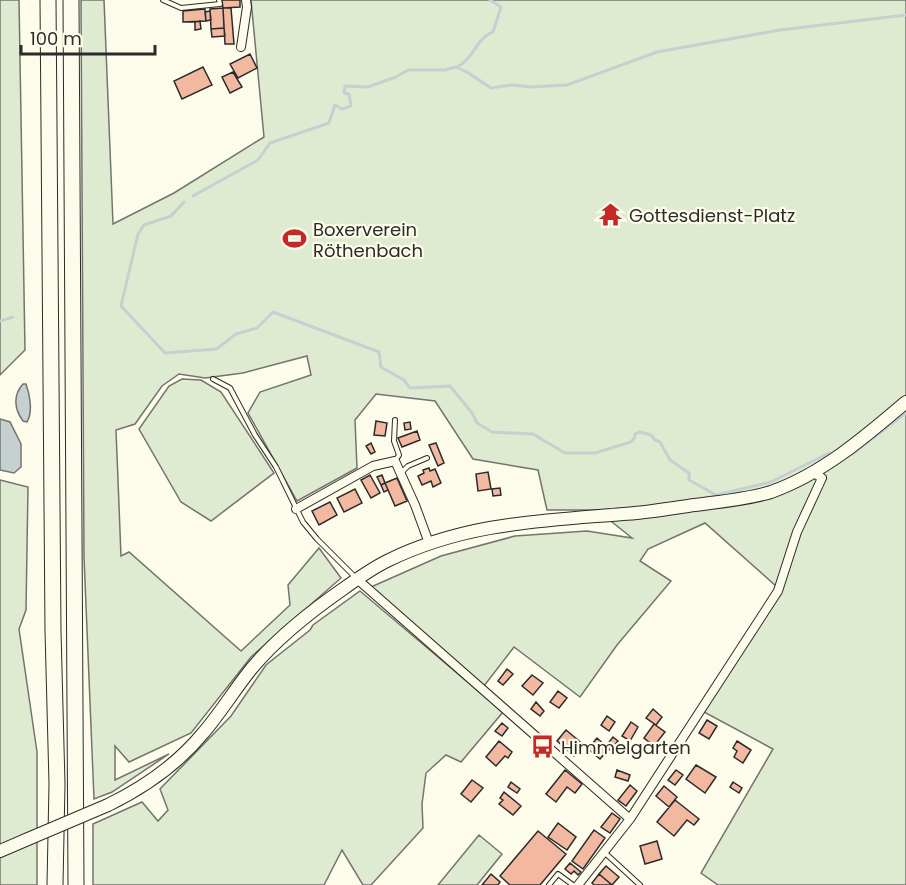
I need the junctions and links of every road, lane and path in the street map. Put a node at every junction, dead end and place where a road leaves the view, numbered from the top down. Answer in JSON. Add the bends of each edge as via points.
{"nodes":[{"id":1,"x":48,"y":0,"type":"edge"},
{"id":2,"x":71,"y":0,"type":"edge"},
{"id":3,"x":164,"y":0,"type":"edge"},
{"id":4,"x":219,"y":0,"type":"edge"},
{"id":5,"x":246,"y":0,"type":"edge"},
{"id":6,"x":241,"y":47,"type":"dead end"},
{"id":7,"x":213,"y":379,"type":"dead end"},
{"id":8,"x":906,"y":402,"type":"edge"},
{"id":9,"x":395,"y":420,"type":"dead end"},
{"id":10,"x":427,"y":458,"type":"dead end"},
{"id":11,"x":395,"y":461,"type":"junction"},
{"id":12,"x":401,"y":473,"type":"junction"},
{"id":13,"x":814,"y":473,"type":"junction"},
{"id":14,"x":296,"y":509,"type":"junction"},
{"id":15,"x":429,"y":543,"type":"junction"},
{"id":16,"x":357,"y":579,"type":"junction"},
{"id":17,"x":630,"y":819,"type":"junction"},
{"id":18,"x":0,"y":851,"type":"edge"},
{"id":19,"x":604,"y":852,"type":"junction"},
{"id":20,"x":55,"y":885,"type":"edge"},
{"id":21,"x":76,"y":885,"type":"edge"},
{"id":22,"x":549,"y":885,"type":"edge"},
{"id":23,"x":573,"y":885,"type":"edge"},
{"id":24,"x":578,"y":885,"type":"edge"},
{"id":25,"x":640,"y":885,"type":"edge"}],
"edges":[{"from":1,"to":20,"type":"highway"},
{"from":2,"to":21,"type":"highway"},
{"from":3,"to":4,"type":"lane","via":[[181,8],[220,4]]},
{"from":5,"to":6,"type":"street"},
{"from":7,"to":14,"type":"lane","via":[[230,388]]},
{"from":8,"to":13,"type":"street"},
{"from":9,"to":11,"type":"lane","via":[[394,441],[399,455]]},
{"from":10,"to":12,"type":"lane"},
{"from":11,"to":12,"type":"street"},
{"from":11,"to":14,"type":"street","via":[[373,466]]},
{"from":12,"to":15,"type":"street"},
{"from":13,"to":15,"type":"street","via":[[770,492],[726,501],[518,522]]},
{"from":13,"to":17,"type":"street","via":[[822,478],[797,532],[778,591]]},
{"from":14,"to":16,"type":"lane","via":[[317,539]]},
{"from":15,"to":16,"type":"street","via":[[384,562]]},
{"from":16,"to":17,"type":"street"},
{"from":16,"to":18,"type":"street","bridge":true,"via":[[284,635],[170,767],[108,805]]},
{"from":17,"to":19,"type":"street"},
{"from":19,"to":24,"type":"street"},
{"from":19,"to":25,"type":"lane"},
{"from":22,"to":23,"type":"lane","via":[[558,874]]}]}
